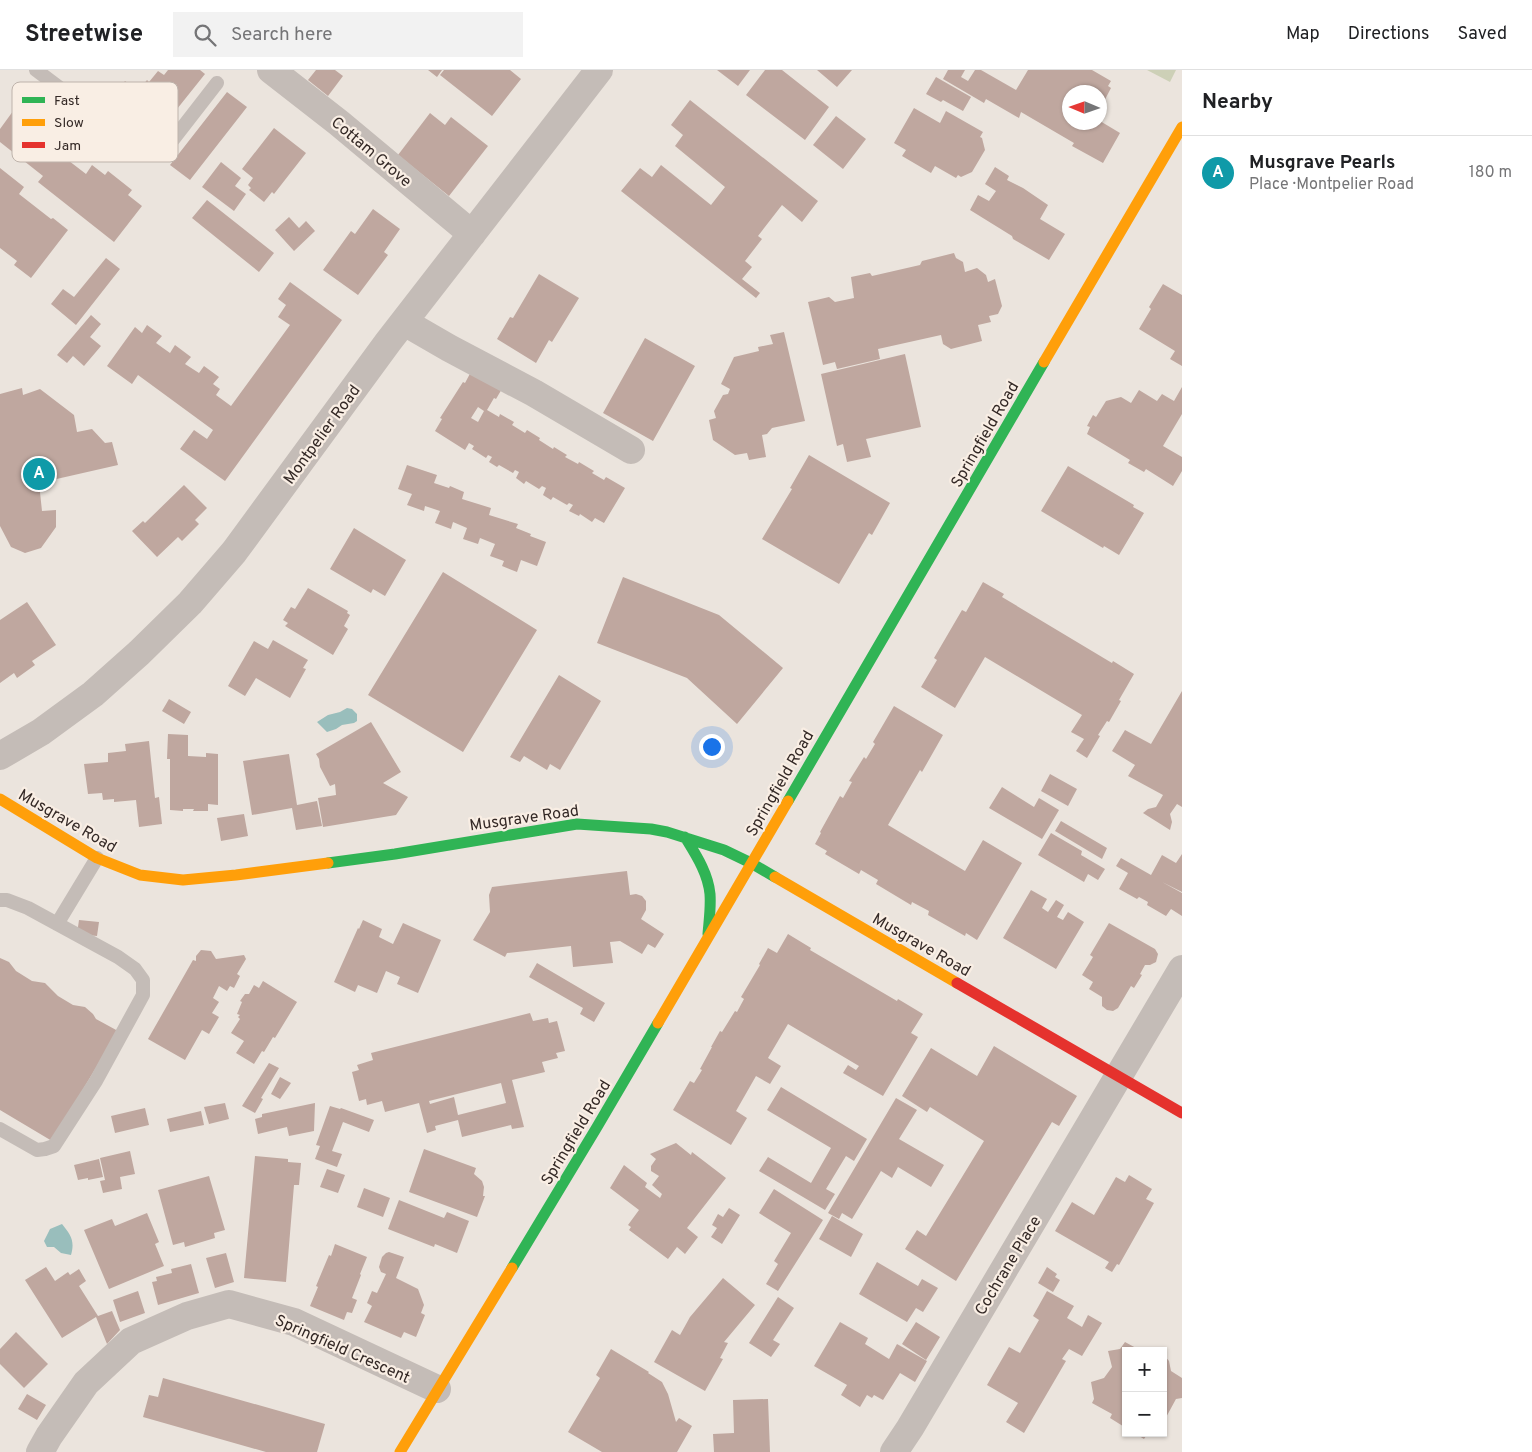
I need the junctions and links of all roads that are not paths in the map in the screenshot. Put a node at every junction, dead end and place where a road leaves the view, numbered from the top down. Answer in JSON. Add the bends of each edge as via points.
{"nodes":[{"id":1,"x":36,"y":70,"type":"edge"},
{"id":2,"x":271,"y":70,"type":"edge"},
{"id":3,"x":599,"y":70,"type":"edge"},
{"id":4,"x":52,"y":82,"type":"edge"},
{"id":5,"x":217,"y":83,"type":"dead end"},
{"id":6,"x":1182,"y":127,"type":"edge"},
{"id":7,"x":178,"y":133,"type":"edge"},
{"id":8,"x":472,"y":234,"type":"junction"},
{"id":9,"x":404,"y":322,"type":"junction"},
{"id":10,"x":632,"y":450,"type":"dead end"},
{"id":11,"x":0,"y":756,"type":"edge"},
{"id":12,"x":0,"y":799,"type":"edge"},
{"id":13,"x":685,"y":837,"type":"junction"},
{"id":14,"x":98,"y":858,"type":"junction"},
{"id":15,"x":751,"y":863,"type":"junction"},
{"id":16,"x":0,"y":900,"type":"edge"},
{"id":17,"x":57,"y":924,"type":"junction"},
{"id":18,"x":707,"y":940,"type":"junction"},
{"id":19,"x":1182,"y":969,"type":"edge"},
{"id":20,"x":1119,"y":1077,"type":"junction"},
{"id":21,"x":1182,"y":1113,"type":"edge"},
{"id":22,"x":0,"y":1129,"type":"edge"},
{"id":23,"x":437,"y":1389,"type":"junction"},
{"id":24,"x":40,"y":1452,"type":"edge"},
{"id":25,"x":400,"y":1452,"type":"edge"},
{"id":26,"x":894,"y":1452,"type":"edge"}],
"edges":[{"from":1,"to":4,"type":"lane"},
{"from":2,"to":8,"type":"street","name":"Cottam Grove"},
{"from":3,"to":8,"type":"street","name":"Montpelier Road"},
{"from":5,"to":7,"type":"lane"},
{"from":6,"to":15,"type":"street","name":"Springfield Road"},
{"from":8,"to":9,"type":"street","name":"Montpelier Road"},
{"from":9,"to":10,"type":"street"},
{"from":9,"to":11,"type":"street","name":"Montpelier Road","via":[[234,552],[190,603],[93,694],[41,732]]},
{"from":12,"to":14,"type":"street","name":"Musgrave Road"},
{"from":13,"to":14,"type":"street","name":"Musgrave Road","via":[[651,829],[578,824],[395,854],[183,880],[140,875]]},
{"from":13,"to":15,"type":"street","name":"Musgrave Road"},
{"from":13,"to":18,"type":"street","via":[[708,882]]},
{"from":14,"to":17,"type":"lane"},
{"from":15,"to":18,"type":"street","name":"Springfield Road"},
{"from":15,"to":20,"type":"street","name":"Musgrave Road"},
{"from":16,"to":17,"type":"lane","via":[[28,908]]},
{"from":17,"to":22,"type":"lane","via":[[134,969],[143,980],[143,995],[96,1081],[54,1146],[37,1150]]},
{"from":18,"to":23,"type":"street","name":"Springfield Road"},
{"from":19,"to":20,"type":"street","name":"Cochrane Place"},
{"from":20,"to":21,"type":"street","name":"Musgrave Road"},
{"from":20,"to":26,"type":"street","name":"Cochrane Place"},
{"from":23,"to":24,"type":"street","name":"Springfield Crescent","via":[[294,1322],[229,1304],[186,1316],[131,1341],[86,1383]]},
{"from":23,"to":25,"type":"street","name":"Springfield Road"}]}
